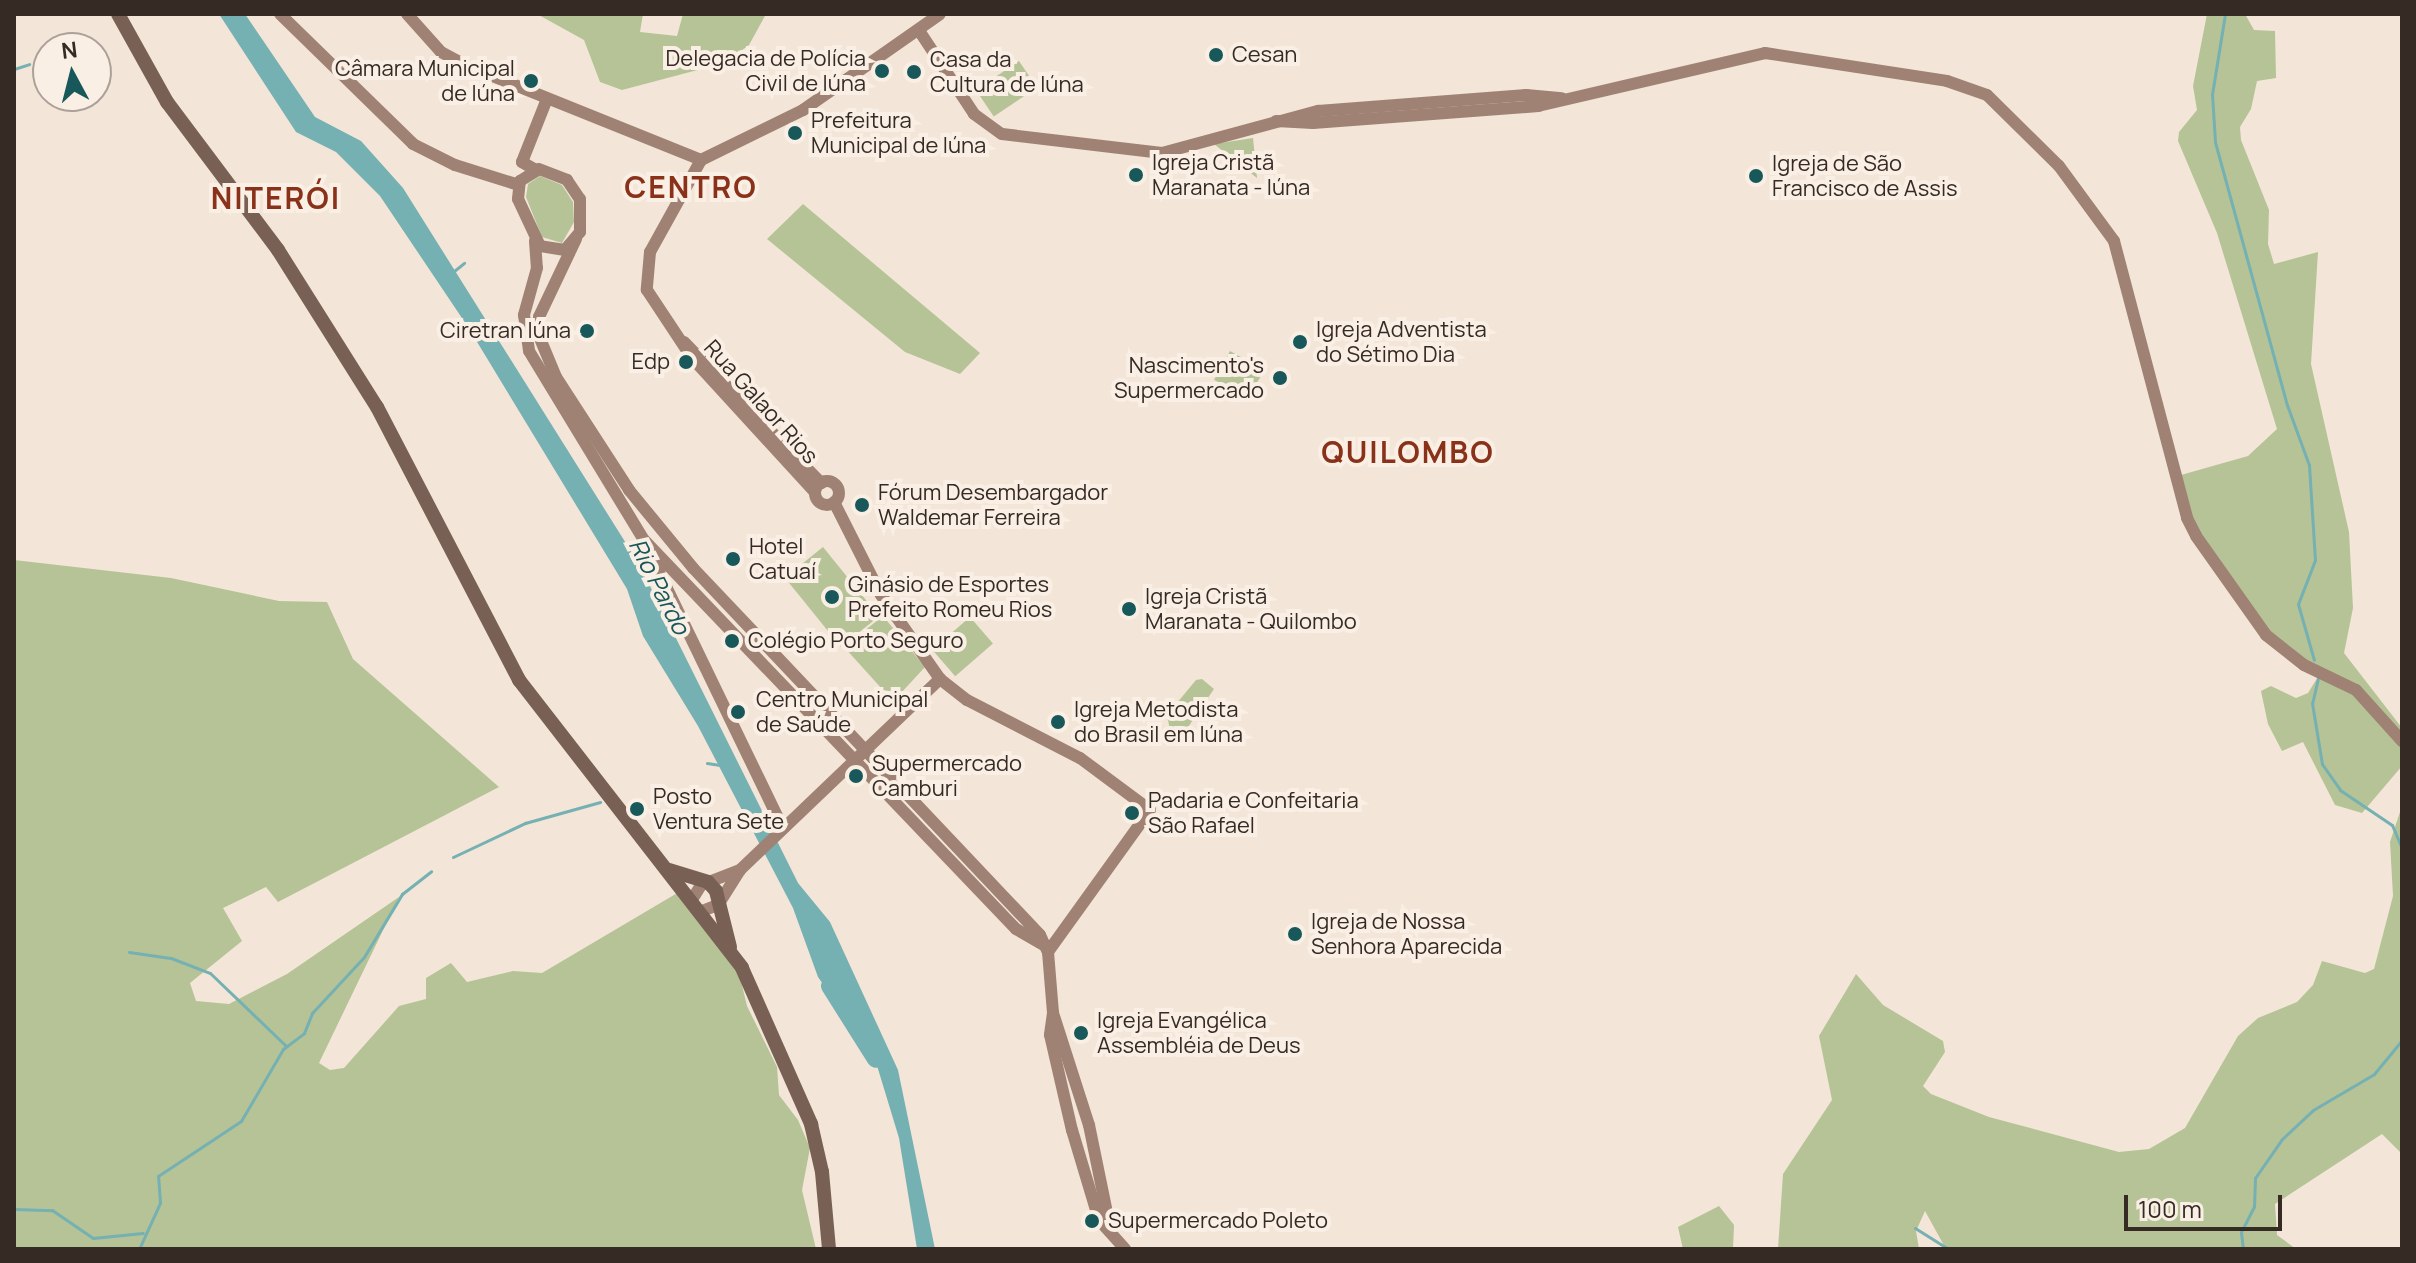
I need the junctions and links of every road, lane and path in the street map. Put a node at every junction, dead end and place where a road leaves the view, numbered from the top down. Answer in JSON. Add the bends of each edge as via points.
{"nodes":[{"id":1,"x":118,"y":14,"type":"edge"},
{"id":2,"x":280,"y":14,"type":"edge"},
{"id":3,"x":407,"y":14,"type":"edge"},
{"id":4,"x":940,"y":14,"type":"edge"},
{"id":5,"x":920,"y":32,"type":"junction"},
{"id":6,"x":547,"y":99,"type":"junction"},
{"id":7,"x":701,"y":160,"type":"junction"},
{"id":8,"x":534,"y":169,"type":"junction"},
{"id":9,"x":519,"y":185,"type":"junction"},
{"id":10,"x":576,"y":239,"type":"junction"},
{"id":11,"x":535,"y":241,"type":"junction"},
{"id":12,"x":818,"y":487,"type":"junction"},
{"id":13,"x":834,"y":502,"type":"junction"},
{"id":14,"x":644,"y":540,"type":"junction"},
{"id":15,"x":940,"y":679,"type":"junction"},
{"id":16,"x":2402,"y":741,"type":"edge"},
{"id":17,"x":866,"y":750,"type":"junction"},
{"id":18,"x":854,"y":760,"type":"junction"},
{"id":19,"x":779,"y":832,"type":"junction"},
{"id":20,"x":742,"y":869,"type":"junction"},
{"id":21,"x":669,"y":870,"type":"junction"},
{"id":22,"x":708,"y":882,"type":"junction"},
{"id":23,"x":693,"y":898,"type":"junction"},
{"id":24,"x":722,"y":901,"type":"junction"},
{"id":25,"x":702,"y":911,"type":"junction"},
{"id":26,"x":1047,"y":949,"type":"junction"},
{"id":27,"x":731,"y":951,"type":"junction"},
{"id":28,"x":1122,"y":1247,"type":"edge"},
{"id":29,"x":829,"y":1249,"type":"edge"}],
"edges":[{"from":1,"to":21,"type":"main road","via":[[167,102],[278,250],[377,407],[519,680]]},
{"from":2,"to":9,"type":"street","via":[[413,144],[455,165]]},
{"from":3,"to":6,"type":"street","via":[[445,55]]},
{"from":4,"to":5,"type":"street"},
{"from":5,"to":7,"type":"street","via":[[803,110]]},
{"from":5,"to":16,"type":"street","via":[[974,114],[1002,134],[1162,153],[1329,110],[1526,95],[1562,98],[1765,53],[1973,89],[2001,104],[2029,134],[2089,201],[2114,241],[2196,536],[2266,635],[2304,665],[2356,690]]},
{"from":6,"to":7,"type":"street"},
{"from":6,"to":8,"type":"street","via":[[522,162]]},
{"from":7,"to":12,"type":"street","name":"Rua Galaor Rios","via":[[669,212],[644,275],[651,301],[678,338]]},
{"from":8,"to":9,"type":"street"},
{"from":8,"to":10,"type":"street","via":[[560,175],[577,192],[583,215]]},
{"from":9,"to":11,"type":"street","via":[[518,199]]},
{"from":10,"to":11,"type":"street","via":[[558,252]]},
{"from":10,"to":17,"type":"street","via":[[539,317],[539,336],[556,377],[654,522]]},
{"from":11,"to":14,"type":"street","via":[[537,268],[523,327],[529,351]]},
{"from":12,"to":13,"type":"street","name":"Rua Galaor Rios","via":[[822,505]]},
{"from":12,"to":13,"type":"street","name":"Rua Galaor Rios","via":[[837,489]]},
{"from":13,"to":15,"type":"street","name":"Rua Galaor Rios","via":[[881,595]]},
{"from":14,"to":18,"type":"street"},
{"from":14,"to":19,"type":"street"},
{"from":15,"to":17,"type":"street"},
{"from":15,"to":26,"type":"street","name":"Rua Galaor Rios","via":[[975,704],[1071,752],[1150,810]]},
{"from":17,"to":18,"type":"street"},
{"from":17,"to":26,"type":"street"},
{"from":18,"to":19,"type":"street"},
{"from":18,"to":26,"type":"street","via":[[1016,929]]},
{"from":19,"to":20,"type":"street"},
{"from":20,"to":22,"type":"street"},
{"from":20,"to":24,"type":"street"},
{"from":21,"to":22,"type":"main road"},
{"from":21,"to":23,"type":"main road"},
{"from":22,"to":23,"type":"street"},
{"from":22,"to":24,"type":"main road"},
{"from":23,"to":25,"type":"main road"},
{"from":24,"to":25,"type":"street"},
{"from":24,"to":27,"type":"main road"},
{"from":25,"to":27,"type":"main road"},
{"from":26,"to":28,"type":"street","via":[[1053,1013],[1049,1023],[1057,1071],[1108,1227]]},
{"from":27,"to":29,"type":"main road","via":[[764,1011],[811,1124],[822,1172]]}]}
